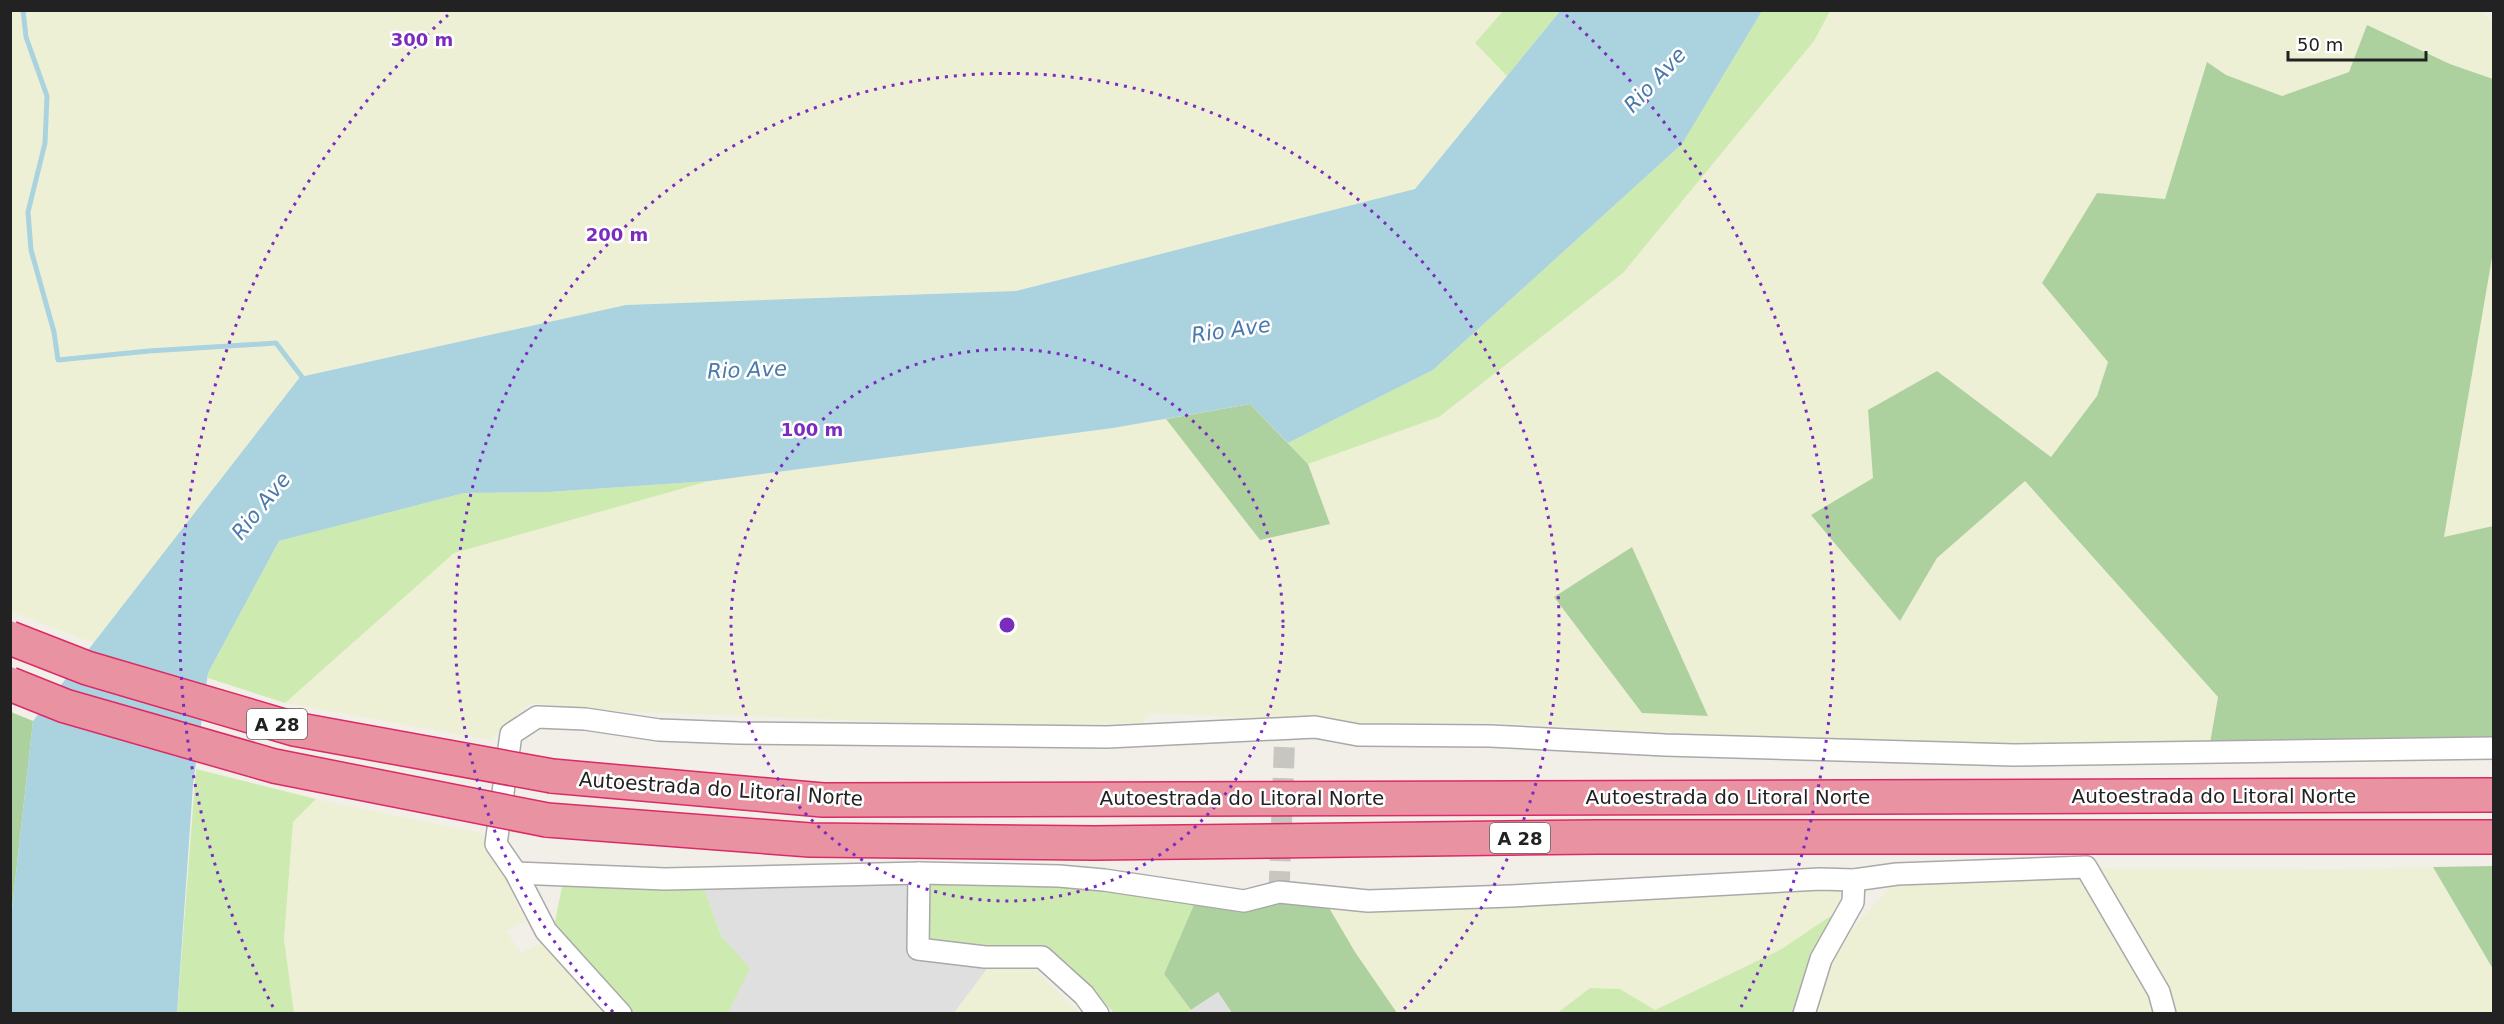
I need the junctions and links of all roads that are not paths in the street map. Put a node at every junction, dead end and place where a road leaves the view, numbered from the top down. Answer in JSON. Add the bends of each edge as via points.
{"nodes":[{"id":1,"x":10,"y":638,"type":"edge"},
{"id":2,"x":10,"y":684,"type":"edge"},
{"id":3,"x":2493,"y":748,"type":"edge"},
{"id":4,"x":2493,"y":795,"type":"edge"},
{"id":5,"x":2493,"y":837,"type":"edge"},
{"id":6,"x":516,"y":873,"type":"junction"},
{"id":7,"x":919,"y":873,"type":"junction"},
{"id":8,"x":1854,"y":880,"type":"junction"},
{"id":9,"x":621,"y":1014,"type":"edge"},
{"id":10,"x":1098,"y":1014,"type":"edge"},
{"id":11,"x":1804,"y":1014,"type":"edge"},
{"id":12,"x":2164,"y":1014,"type":"edge"}],
"edges":[{"from":1,"to":4,"type":"highway","name":"Autoestrada do Litoral Norte","number":"A 28","bridge":true,"via":[[87,668],[294,729],[552,776],[823,800]]},
{"from":2,"to":5,"type":"highway","name":"Autoestrada do Litoral Norte","number":"A 28","bridge":true,"via":[[65,706],[274,766],[547,820],[810,840],[1082,843],[1597,837]]},
{"from":3,"to":6,"type":"street","via":[[2014,755],[1490,736],[1358,735],[1316,728],[1107,736],[659,730],[585,719],[537,717],[511,734],[509,745],[496,844]]},
{"from":6,"to":7,"type":"street","via":[[665,879]]},
{"from":6,"to":9,"type":"street","via":[[546,932]]},
{"from":7,"to":8,"type":"street","via":[[1059,876],[1244,901],[1279,892],[1368,901]]},
{"from":7,"to":10,"type":"street","via":[[918,949],[985,957],[1042,957],[1084,995]]},
{"from":8,"to":11,"type":"street","via":[[1853,902],[1821,959]]},
{"from":8,"to":12,"type":"street","via":[[1897,874],[2086,867],[2159,992]]}]}
